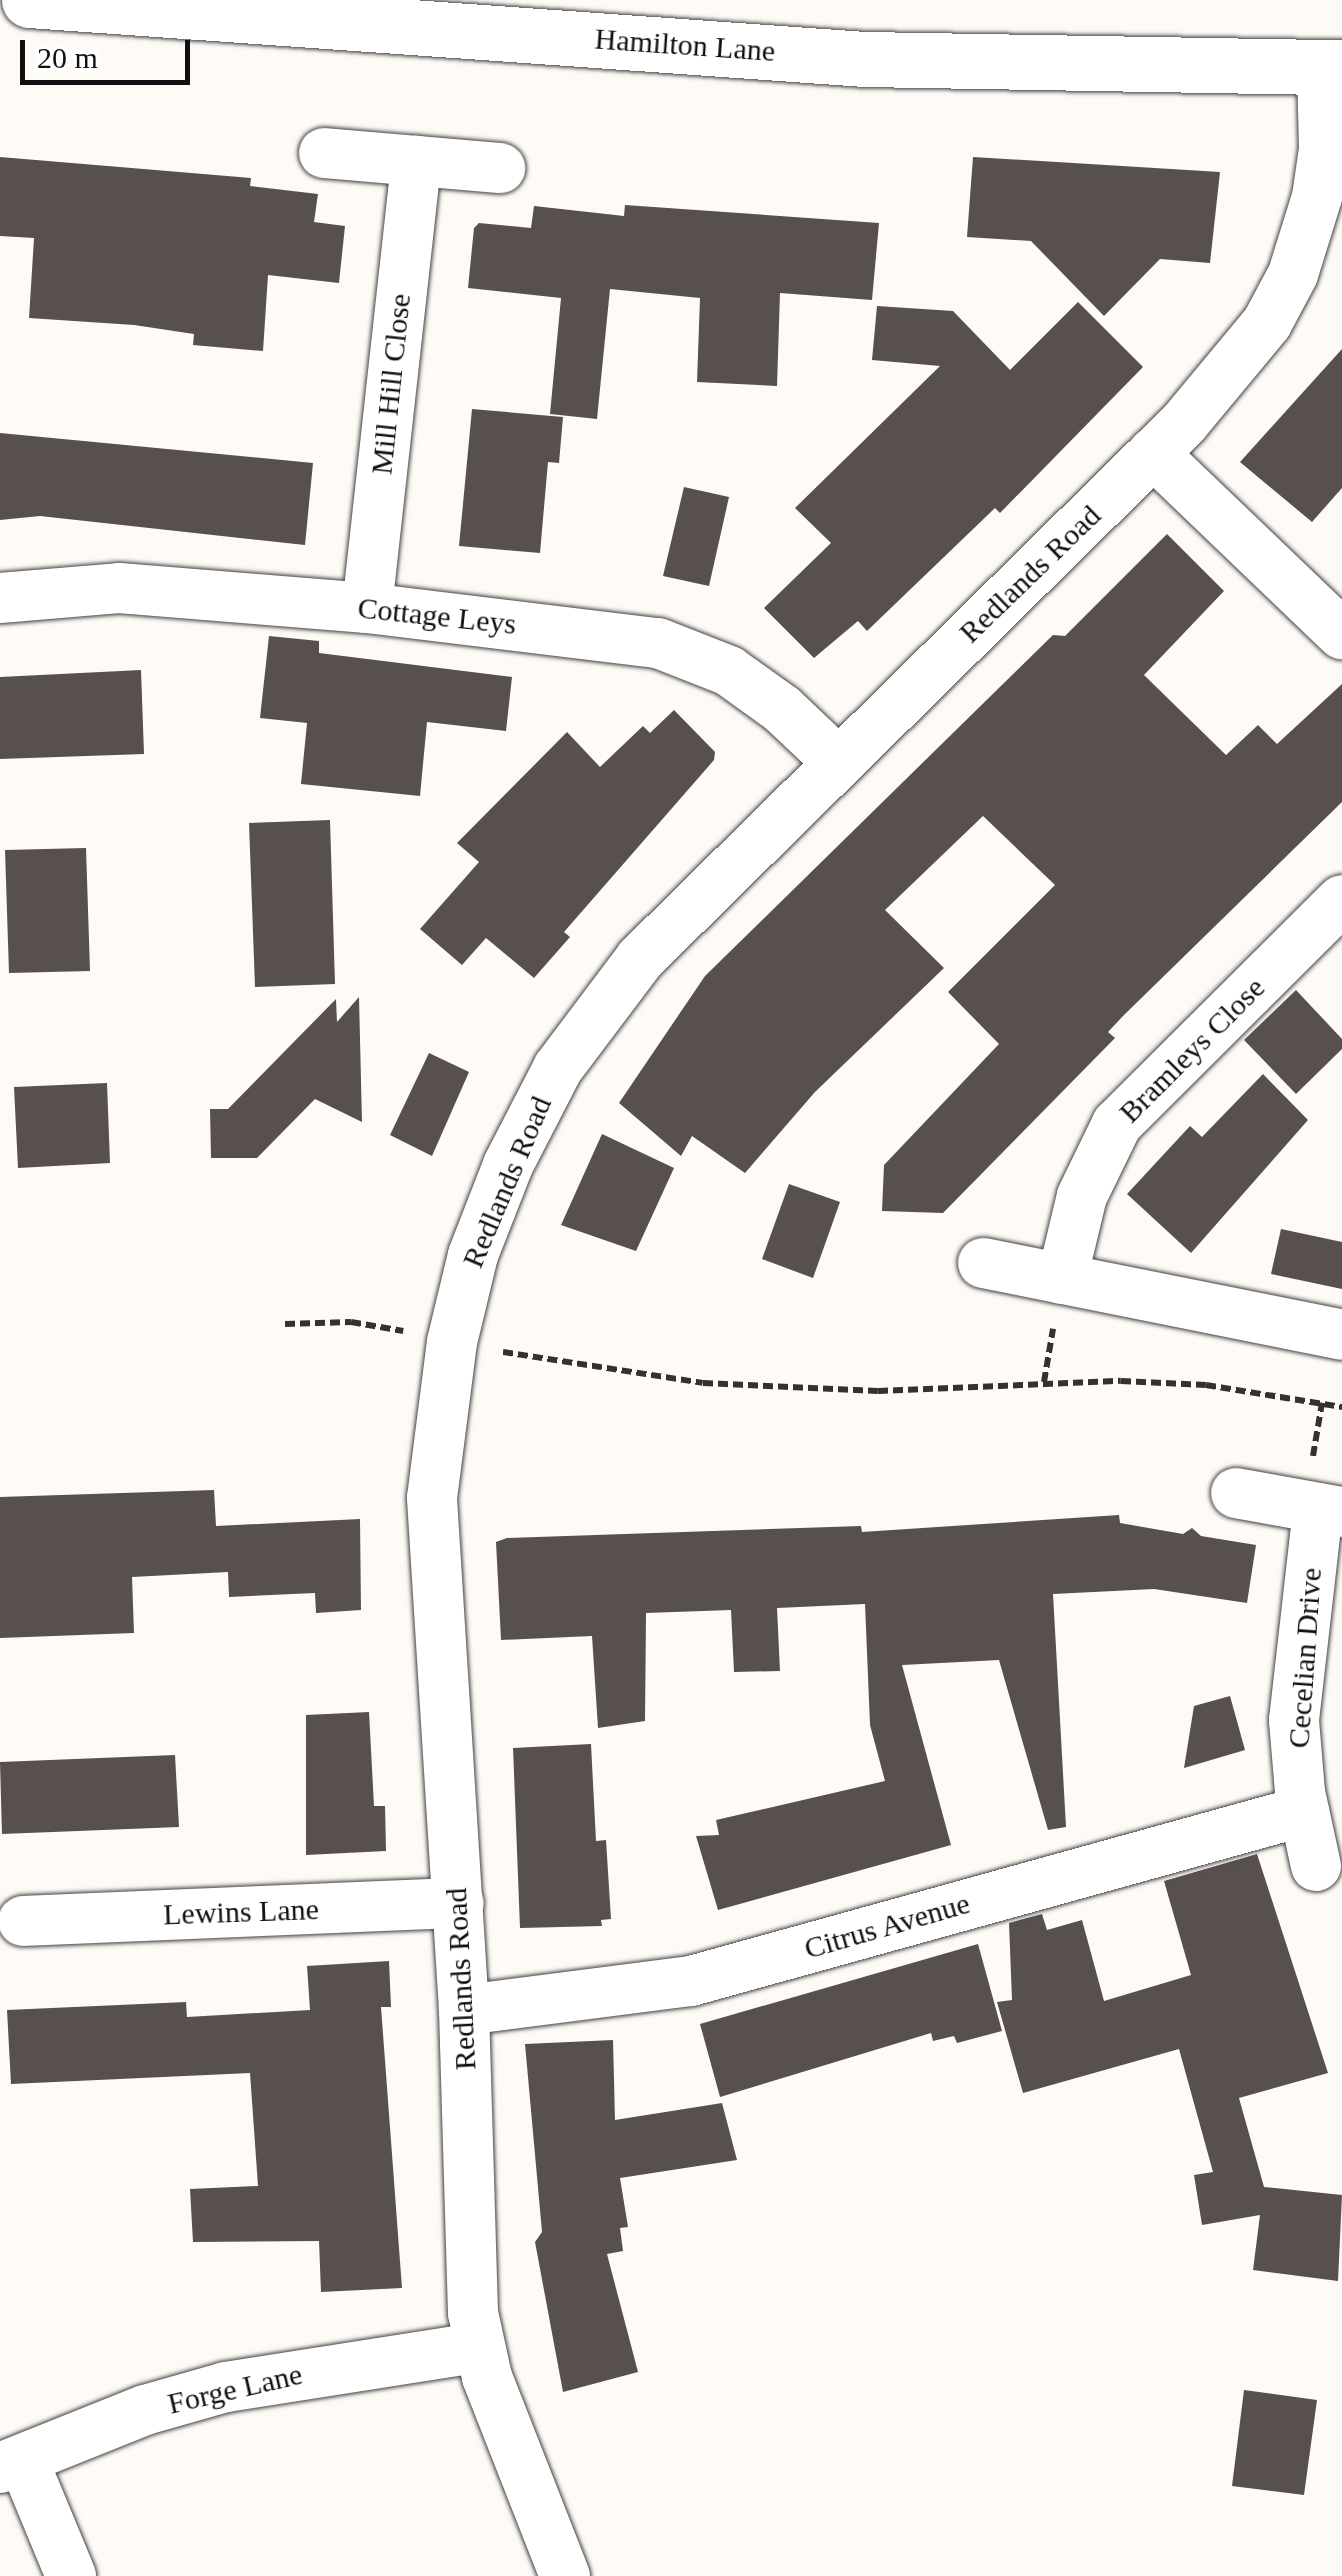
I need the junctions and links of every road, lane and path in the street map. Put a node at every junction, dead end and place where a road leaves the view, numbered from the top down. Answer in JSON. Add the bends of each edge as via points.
{"nodes":[{"id":1,"x":29,"y":0,"type":"edge"},
{"id":2,"x":1332,"y":67,"type":"edge"},
{"id":3,"x":324,"y":153,"type":"dead end"},
{"id":4,"x":416,"y":161,"type":"junction"},
{"id":5,"x":500,"y":168,"type":"dead end"},
{"id":6,"x":1154,"y":453,"type":"junction"},
{"id":7,"x":0,"y":598,"type":"edge"},
{"id":8,"x":367,"y":608,"type":"junction"},
{"id":9,"x":1342,"y":634,"type":"edge"},
{"id":10,"x":836,"y":760,"type":"junction"},
{"id":11,"x":1342,"y":900,"type":"edge"},
{"id":12,"x":983,"y":1263,"type":"dead end"},
{"id":13,"x":1062,"y":1279,"type":"junction"},
{"id":14,"x":286,"y":1324,"type":"dead end"},
{"id":15,"x":1342,"y":1335,"type":"edge"},
{"id":16,"x":452,"y":1342,"type":"junction"},
{"id":17,"x":1342,"y":1407,"type":"edge"},
{"id":18,"x":1236,"y":1493,"type":"dead end"},
{"id":19,"x":1330,"y":1510,"type":"edge"},
{"id":20,"x":1304,"y":1810,"type":"junction"},
{"id":21,"x":1316,"y":1866,"type":"dead end"},
{"id":22,"x":459,"y":1904,"type":"junction"},
{"id":23,"x":23,"y":1921,"type":"dead end"},
{"id":24,"x":464,"y":2010,"type":"junction"},
{"id":25,"x":480,"y":2347,"type":"junction"},
{"id":26,"x":11,"y":2464,"type":"edge"},
{"id":27,"x":70,"y":2576,"type":"edge"},
{"id":28,"x":565,"y":2576,"type":"edge"}],
"edges":[{"from":1,"to":2,"type":"street","name":"Hamilton Lane","via":[[865,58]]},
{"from":2,"to":6,"type":"street","name":"Redlands Road","via":[[1322,174],[1293,274],[1246,353]]},
{"from":3,"to":4,"type":"street"},
{"from":4,"to":5,"type":"street"},
{"from":4,"to":8,"type":"street","name":"Mill Hill Close"},
{"from":6,"to":9,"type":"street"},
{"from":6,"to":10,"type":"street","name":"Redlands Road"},
{"from":7,"to":8,"type":"street","name":"Cottage Leys","via":[[120,588]]},
{"from":8,"to":10,"type":"street","name":"Cottage Leys","via":[[611,635],[690,653],[753,687]]},
{"from":10,"to":16,"type":"street","name":"Redlands Road","via":[[683,910],[567,1053],[493,1200]]},
{"from":11,"to":13,"type":"street","name":"Bramleys Close","via":[[1117,1124],[1082,1196]]},
{"from":12,"to":13,"type":"street"},
{"from":13,"to":15,"type":"street"},
{"from":14,"to":16,"type":"path","via":[[351,1322]]},
{"from":16,"to":17,"type":"path","via":[[703,1383],[878,1391],[1121,1381],[1206,1385]]},
{"from":16,"to":22,"type":"street","name":"Redlands Road","via":[[432,1498]]},
{"from":18,"to":19,"type":"street","name":"Cecelian Drive"},
{"from":19,"to":20,"type":"street","name":"Cecelian Drive","via":[[1294,1720]]},
{"from":20,"to":21,"type":"street","name":"Cecelian Drive"},
{"from":20,"to":24,"type":"street","name":"Citrus Avenue","via":[[691,1981]]},
{"from":22,"to":23,"type":"street","name":"Lewins Lane"},
{"from":22,"to":24,"type":"street","name":"Redlands Road"},
{"from":24,"to":25,"type":"street","name":"Redlands Road"},
{"from":25,"to":26,"type":"street","name":"Forge Lane","via":[[226,2387],[145,2410]]},
{"from":25,"to":28,"type":"street","name":"Redlands Road"},
{"from":26,"to":27,"type":"street"}]}
